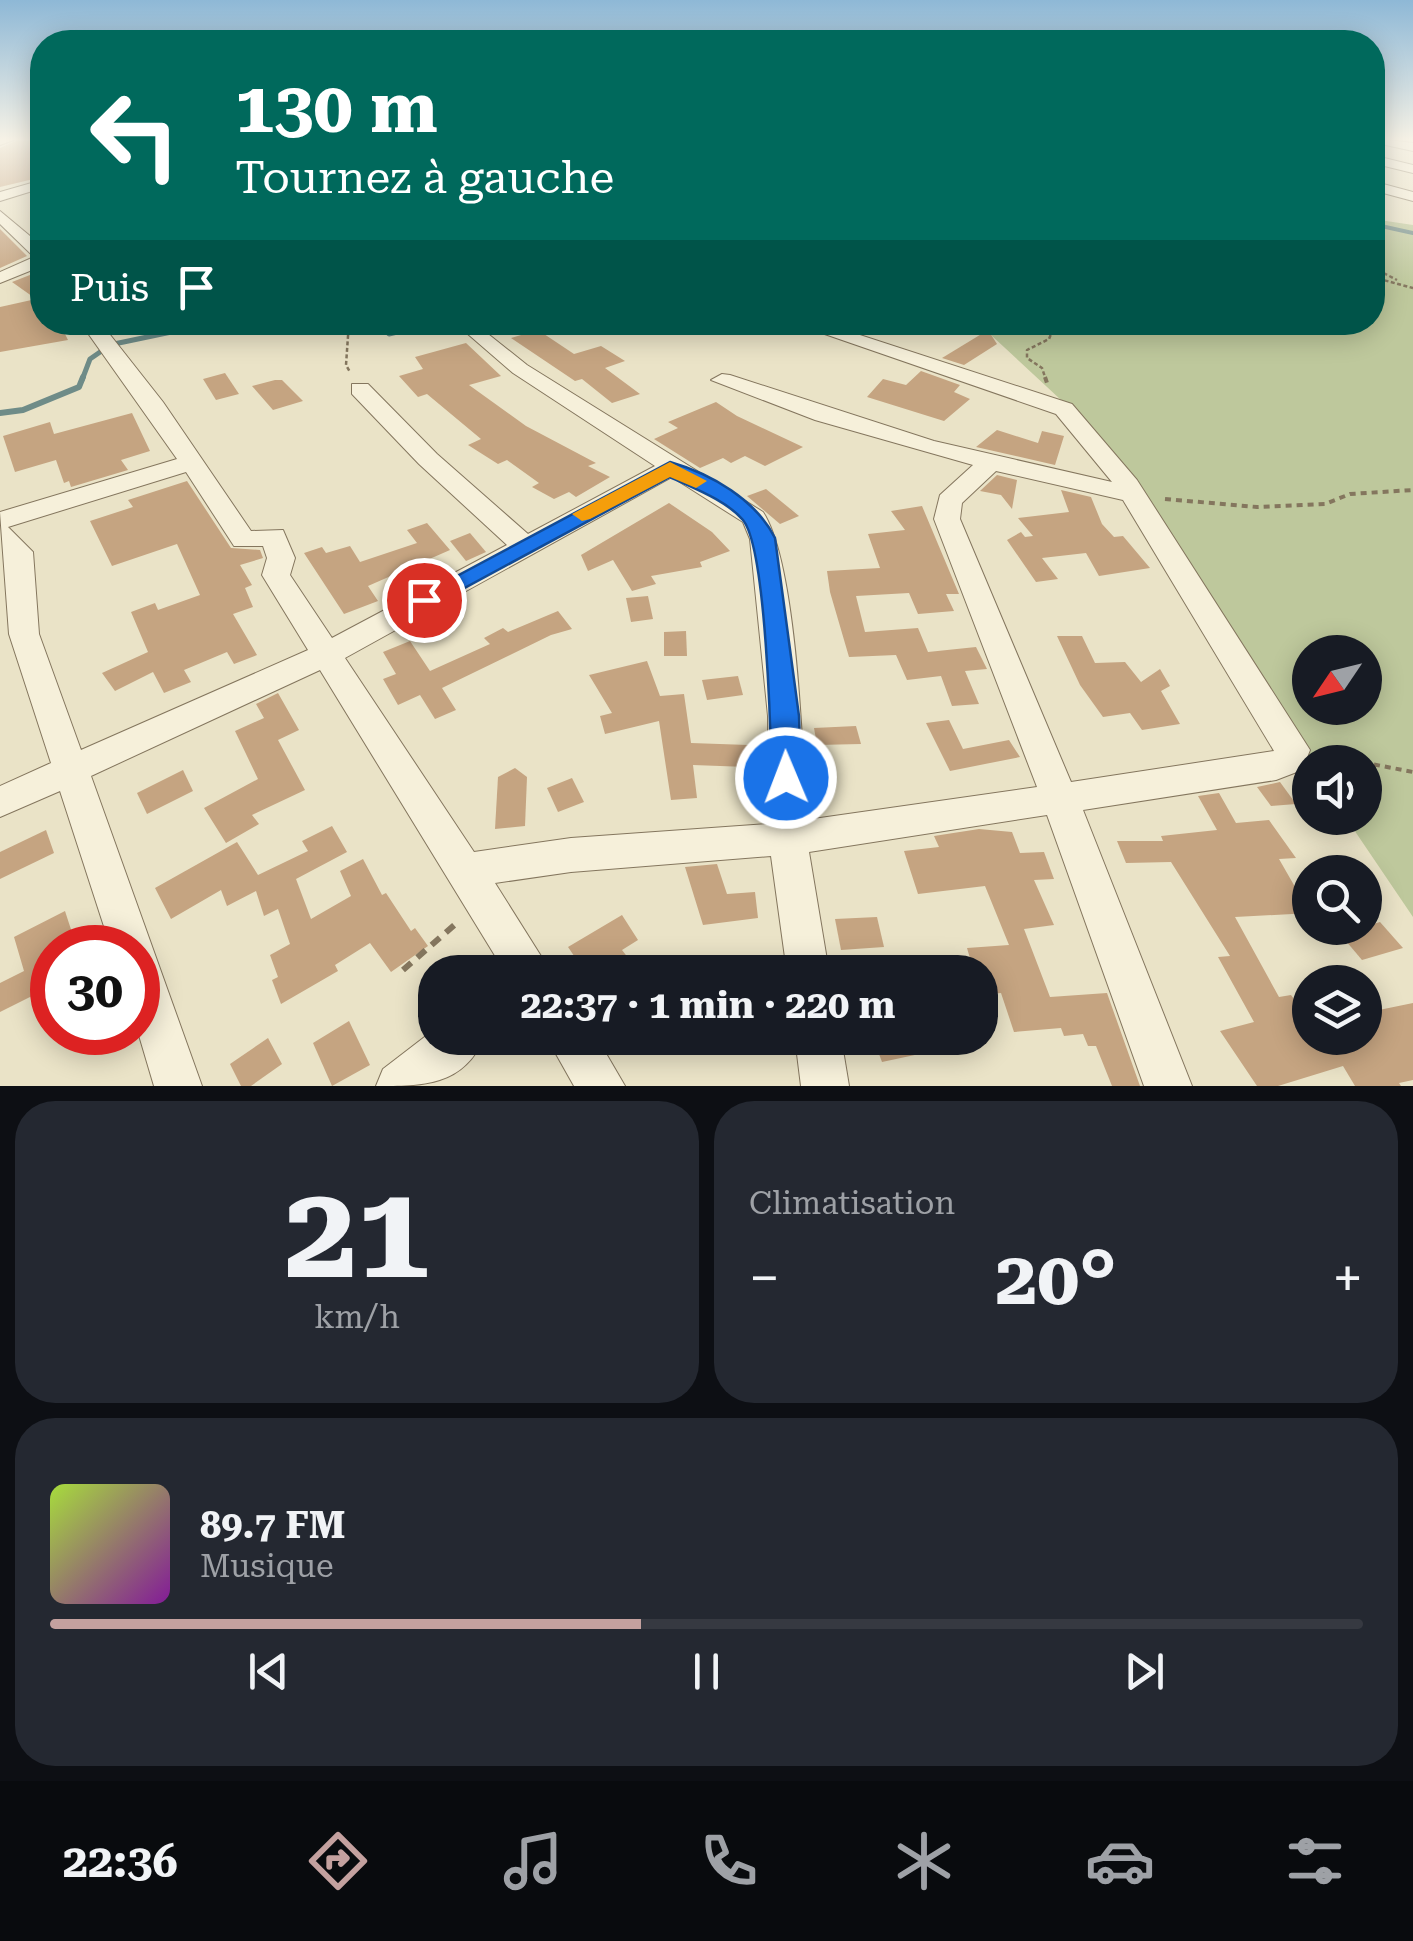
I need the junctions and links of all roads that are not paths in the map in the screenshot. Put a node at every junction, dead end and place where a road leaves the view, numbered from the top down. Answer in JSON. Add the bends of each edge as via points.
{"nodes":[{"id":1,"x":27,"y":189,"type":"edge"},
{"id":2,"x":1386,"y":189,"type":"edge"},
{"id":3,"x":1413,"y":196,"type":"edge"},
{"id":4,"x":0,"y":197,"type":"edge"},
{"id":5,"x":0,"y":216,"type":"edge"},
{"id":6,"x":30,"y":246,"type":"edge"},
{"id":7,"x":30,"y":264,"type":"edge"},
{"id":8,"x":0,"y":278,"type":"edge"},
{"id":9,"x":98,"y":335,"type":"edge"},
{"id":10,"x":477,"y":335,"type":"edge"},
{"id":11,"x":839,"y":335,"type":"edge"},
{"id":12,"x":722,"y":380,"type":"dead end"},
{"id":13,"x":360,"y":389,"type":"road end"},
{"id":14,"x":192,"y":462,"type":"junction"},
{"id":15,"x":991,"y":462,"type":"junction"},
{"id":16,"x":670,"y":468,"type":"junction"},
{"id":17,"x":1134,"y":494,"type":"junction"},
{"id":18,"x":0,"y":521,"type":"edge"},
{"id":19,"x":0,"y":533,"type":"edge"},
{"id":20,"x":524,"y":544,"type":"junction"},
{"id":21,"x":324,"y":655,"type":"junction"},
{"id":22,"x":73,"y":768,"type":"junction"},
{"id":23,"x":1058,"y":796,"type":"junction"},
{"id":24,"x":0,"y":802,"type":"edge"},
{"id":25,"x":788,"y":839,"type":"junction"},
{"id":26,"x":474,"y":885,"type":"junction"},
{"id":27,"x":124,"y":925,"type":"edge"},
{"id":28,"x":518,"y":955,"type":"edge"},
{"id":29,"x":805,"y":955,"type":"edge"},
{"id":30,"x":160,"y":1031,"type":"edge"},
{"id":31,"x":439,"y":1055,"type":"edge"},
{"id":32,"x":581,"y":1055,"type":"edge"},
{"id":33,"x":820,"y":1055,"type":"edge"},
{"id":34,"x":178,"y":1086,"type":"edge"},
{"id":35,"x":400,"y":1086,"type":"edge"},
{"id":36,"x":601,"y":1086,"type":"edge"},
{"id":37,"x":825,"y":1086,"type":"edge"},
{"id":38,"x":1168,"y":1086,"type":"edge"}],
"edges":[{"from":1,"to":4,"type":"street"},
{"from":2,"to":3,"type":"street"},
{"from":5,"to":6,"type":"street"},
{"from":7,"to":8,"type":"street"},
{"from":9,"to":14,"type":"street"},
{"from":10,"to":16,"type":"street"},
{"from":11,"to":17,"type":"street","via":[[1064,409]]},
{"from":12,"to":15,"type":"street"},
{"from":13,"to":20,"type":"street"},
{"from":14,"to":18,"type":"street"},
{"from":14,"to":21,"type":"street","via":[[244,540],[272,536],[281,558],[276,575]]},
{"from":15,"to":17,"type":"street"},
{"from":15,"to":23,"type":"street","via":[[949,500],[947,519]]},
{"from":16,"to":20,"type":"street"},
{"from":16,"to":25,"type":"street","via":[[740,506],[764,538],[785,716]]},
{"from":17,"to":23,"type":"street","via":[[1292,750],[1276,766]]},
{"from":19,"to":22,"type":"street","via":[[18,552],[24,634]]},
{"from":20,"to":21,"type":"street"},
{"from":21,"to":22,"type":"street"},
{"from":21,"to":26,"type":"street"},
{"from":22,"to":24,"type":"street"},
{"from":22,"to":27,"type":"street"},
{"from":23,"to":25,"type":"street"},
{"from":23,"to":38,"type":"street"},
{"from":25,"to":26,"type":"street","via":[[572,855]]},
{"from":25,"to":29,"type":"street"},
{"from":26,"to":28,"type":"street"},
{"from":30,"to":34,"type":"street"},
{"from":31,"to":35,"type":"street"},
{"from":32,"to":36,"type":"street"},
{"from":33,"to":37,"type":"street"}]}
